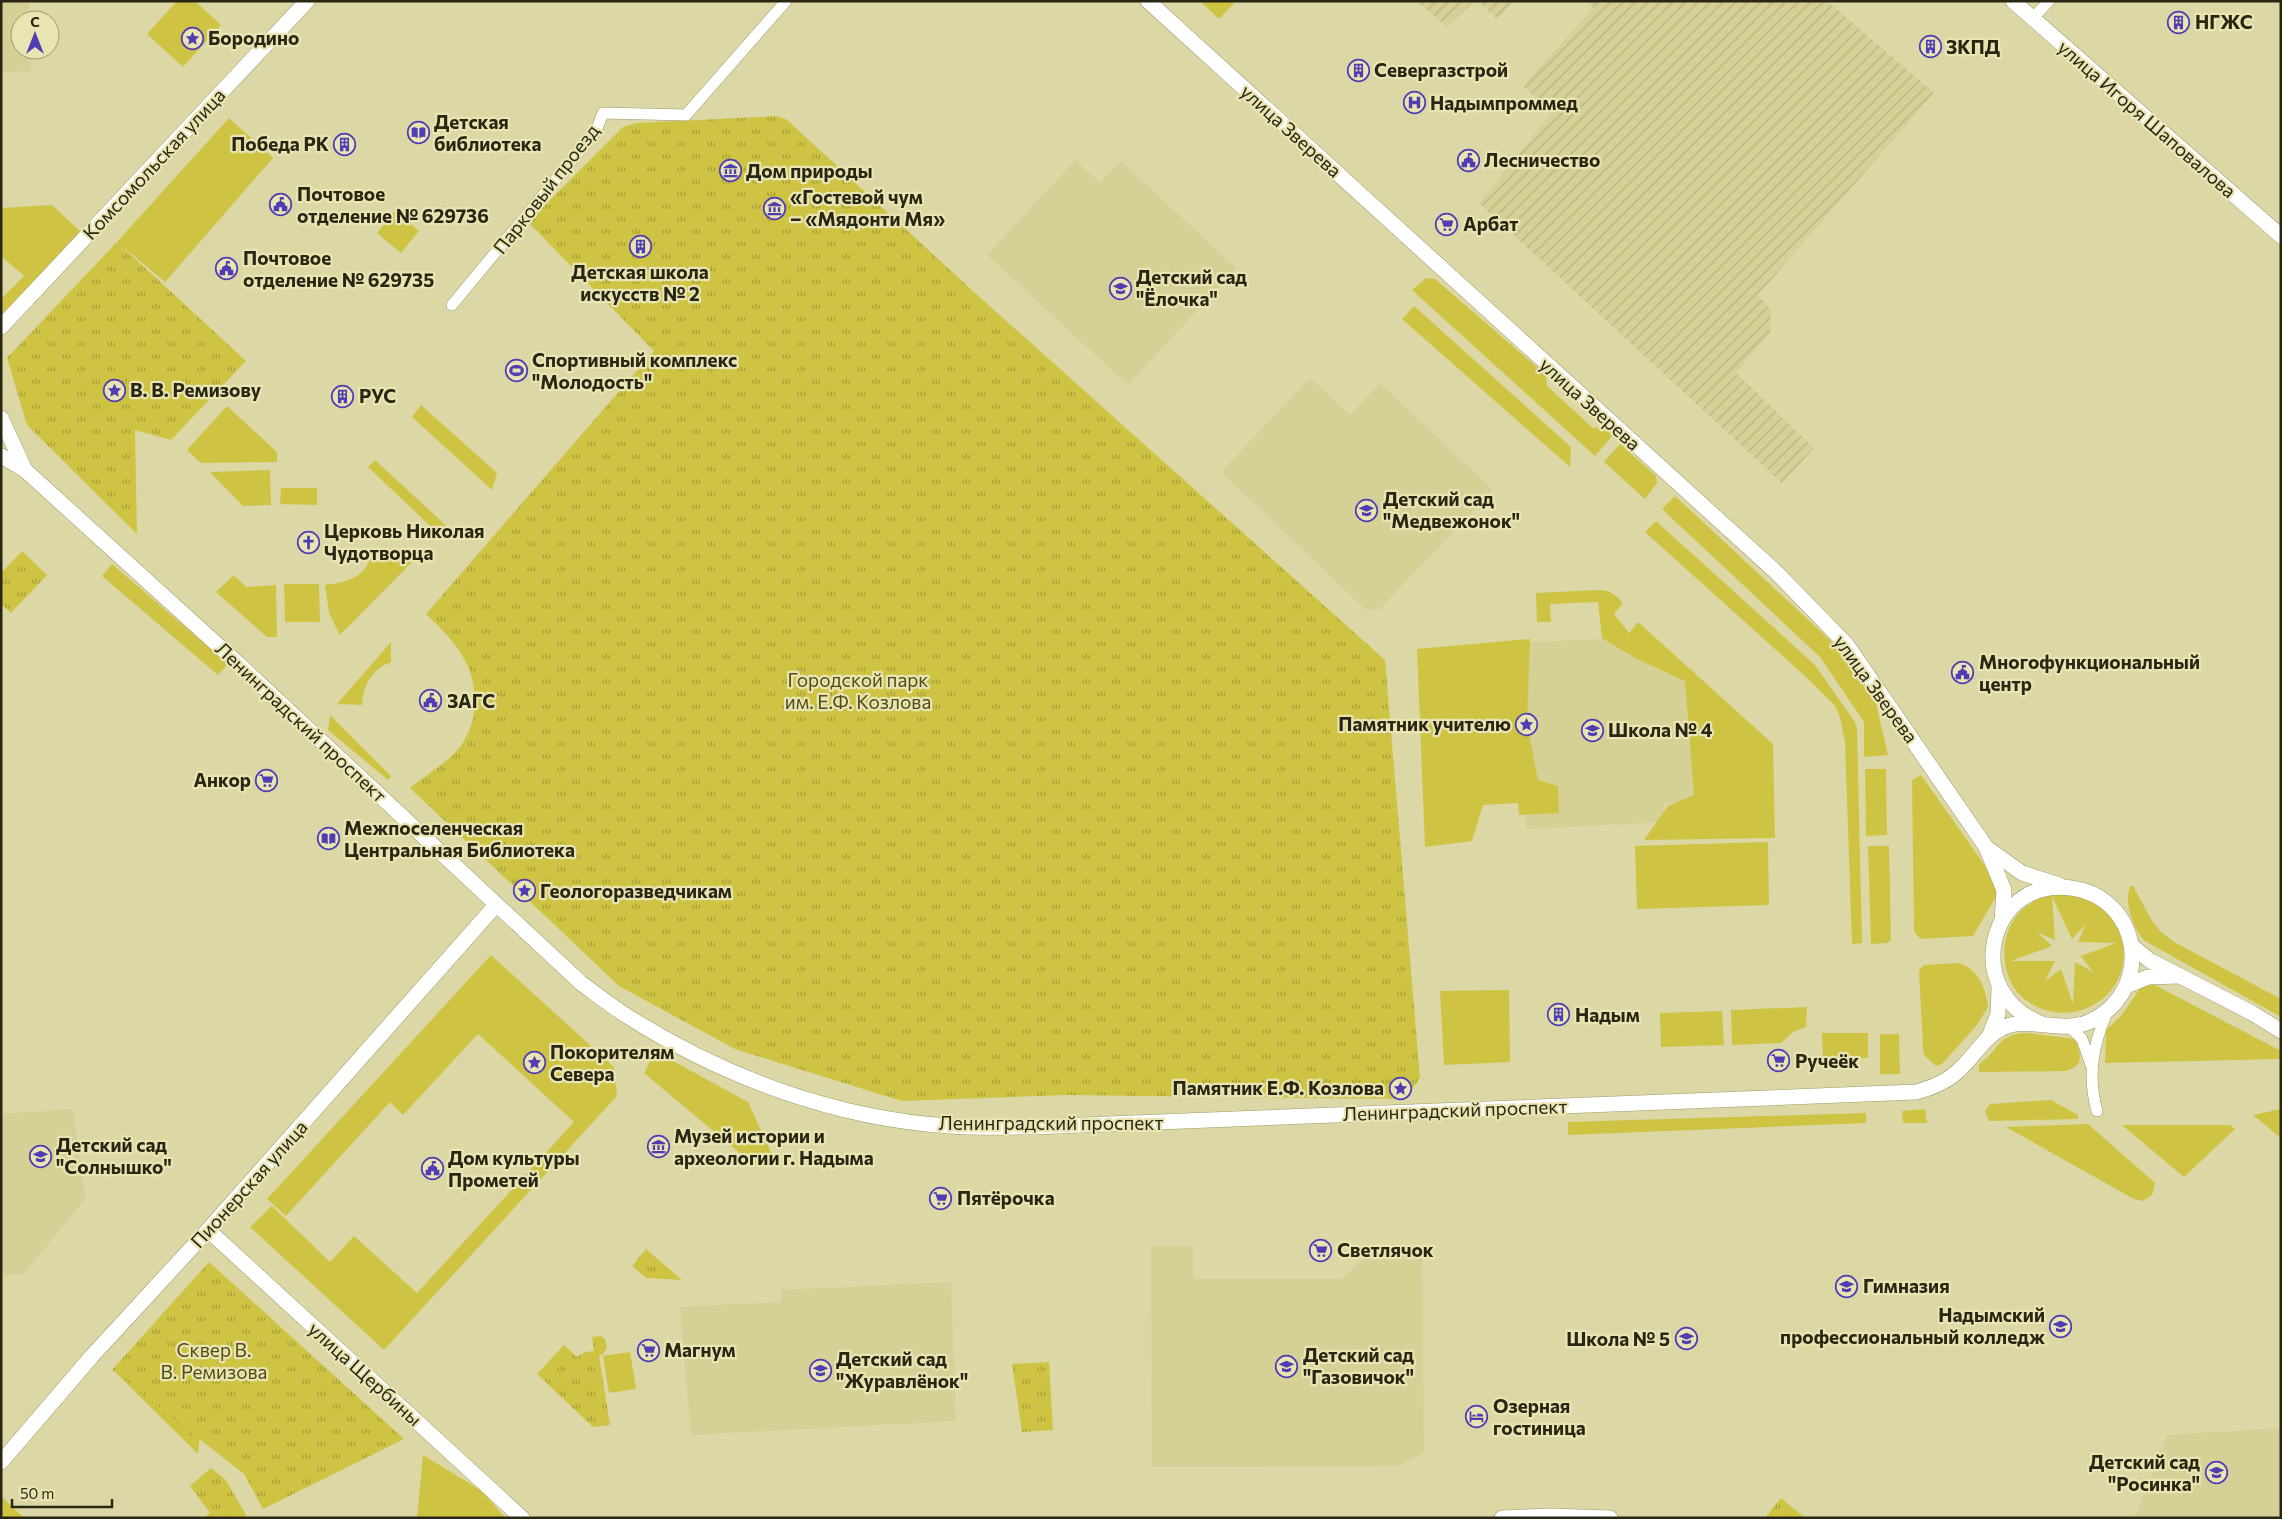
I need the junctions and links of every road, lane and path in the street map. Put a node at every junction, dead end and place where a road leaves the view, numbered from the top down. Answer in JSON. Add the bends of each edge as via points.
{"nodes":[{"id":1,"x":307,"y":1,"type":"edge"},
{"id":2,"x":786,"y":1,"type":"edge"},
{"id":3,"x":1148,"y":1,"type":"edge"},
{"id":4,"x":2013,"y":1,"type":"edge"},
{"id":5,"x":2049,"y":1,"type":"edge"},
{"id":6,"x":2032,"y":19,"type":"junction"},
{"id":7,"x":2281,"y":236,"type":"edge"},
{"id":8,"x":452,"y":305,"type":"dead end"},
{"id":9,"x":1,"y":327,"type":"edge"},
{"id":10,"x":1,"y":418,"type":"edge"},
{"id":11,"x":1,"y":456,"type":"edge"},
{"id":12,"x":25,"y":470,"type":"junction"},
{"id":13,"x":1986,"y":847,"type":"junction"},
{"id":14,"x":2063,"y":887,"type":"junction"},
{"id":15,"x":496,"y":905,"type":"junction"},
{"id":16,"x":2002,"y":921,"type":"junction"},
{"id":17,"x":2132,"y":946,"type":"junction"},
{"id":18,"x":2182,"y":976,"type":"junction"},
{"id":19,"x":2126,"y":986,"type":"junction"},
{"id":20,"x":2000,"y":988,"type":"junction"},
{"id":21,"x":2108,"y":1010,"type":"junction"},
{"id":22,"x":2045,"y":1025,"type":"junction"},
{"id":23,"x":2070,"y":1027,"type":"junction"},
{"id":24,"x":2281,"y":1031,"type":"edge"},
{"id":25,"x":1989,"y":1037,"type":"junction"},
{"id":26,"x":2092,"y":1070,"type":"junction"},
{"id":27,"x":2097,"y":1111,"type":"dead end"},
{"id":28,"x":208,"y":1230,"type":"junction"},
{"id":29,"x":1,"y":1462,"type":"edge"},
{"id":30,"x":522,"y":1518,"type":"edge"},
{"id":31,"x":1502,"y":1518,"type":"edge"},
{"id":32,"x":1610,"y":1518,"type":"edge"}],
"edges":[{"from":1,"to":9,"type":"street","name":"Комсомольская улица"},
{"from":2,"to":8,"type":"street","name":"Парковый проезд","via":[[686,115],[603,113],[596,131]]},
{"from":3,"to":13,"type":"street","name":"улица Зверева","via":[[1807,602],[1862,663]]},
{"from":4,"to":6,"type":"street","name":"улица Игоря Шаповалова"},
{"from":5,"to":6,"type":"street"},
{"from":6,"to":7,"type":"street","name":"улица Игоря Шаповалова"},
{"from":10,"to":12,"type":"street"},
{"from":11,"to":12,"type":"street"},
{"from":12,"to":15,"type":"street","name":"Ленинградский проспект","via":[[386,800]]},
{"from":13,"to":14,"type":"street","name":"улица Зверева","via":[[2022,873]]},
{"from":13,"to":16,"type":"street","name":"улица Зверева","via":[[2004,890]]},
{"from":14,"to":16,"type":"street","via":[[2045,889],[2028,896]]},
{"from":14,"to":17,"type":"street","via":[[2080,889],[2109,904],[2124,923]]},
{"from":15,"to":25,"type":"street","name":"Ленинградский проспект","via":[[581,983],[634,1021],[712,1064],[752,1081],[858,1113],[949,1126],[1088,1126],[1898,1094],[1916,1092],[1943,1082],[1959,1071]]},
{"from":15,"to":28,"type":"street","name":"Пионерская улица"},
{"from":16,"to":20,"type":"street","via":[[1992,956]]},
{"from":17,"to":18,"type":"street","via":[[2149,960]]},
{"from":17,"to":19,"type":"street","via":[[2131,974]]},
{"from":18,"to":19,"type":"street","via":[[2148,977]]},
{"from":18,"to":24,"type":"street"},
{"from":19,"to":21,"type":"street"},
{"from":20,"to":22,"type":"street","via":[[2020,1013]]},
{"from":20,"to":25,"type":"street","via":[[1998,1014]]},
{"from":21,"to":23,"type":"street","via":[[2090,1021]]},
{"from":21,"to":26,"type":"street","via":[[2097,1036]]},
{"from":22,"to":23,"type":"street"},
{"from":22,"to":25,"type":"street","via":[[2011,1025]]},
{"from":23,"to":26,"type":"street","via":[[2082,1039]]},
{"from":26,"to":27,"type":"street"},
{"from":28,"to":29,"type":"street","name":"Пионерская улица","via":[[92,1356]]},
{"from":28,"to":30,"type":"street","name":"улица Щербины"},
{"from":31,"to":32,"type":"street"}]}
